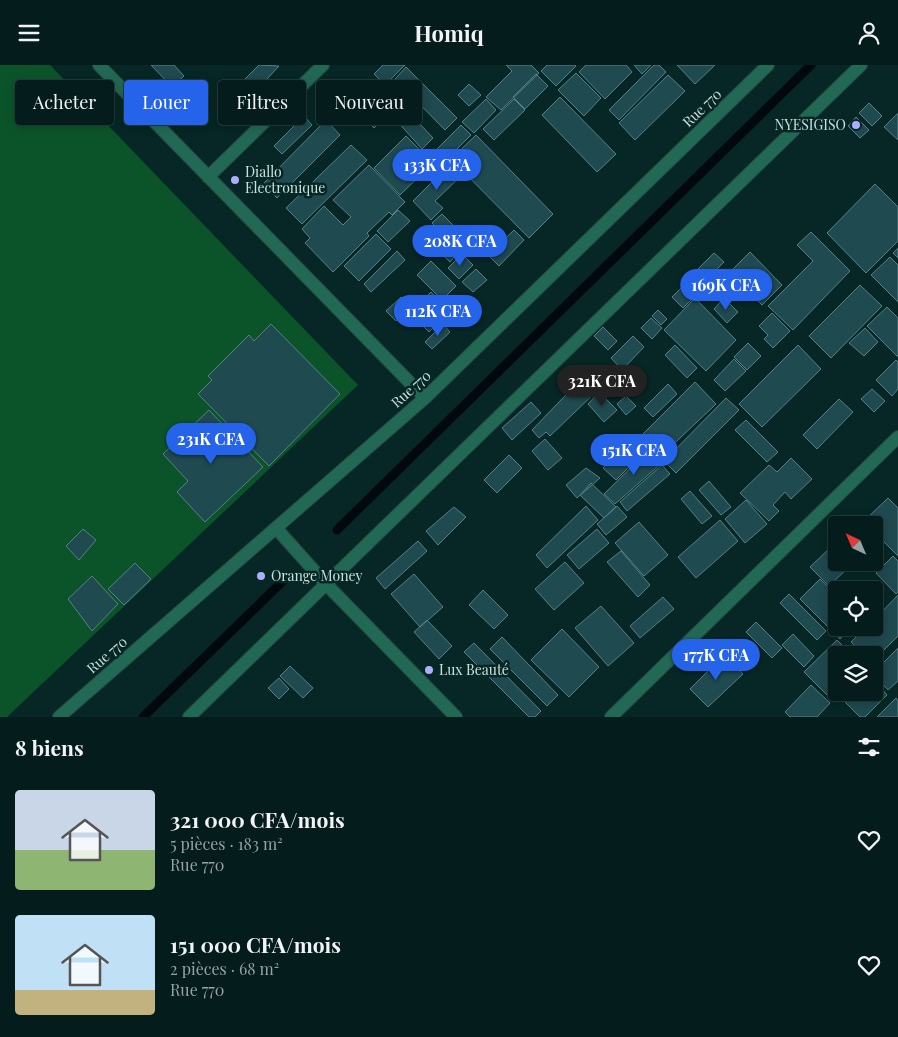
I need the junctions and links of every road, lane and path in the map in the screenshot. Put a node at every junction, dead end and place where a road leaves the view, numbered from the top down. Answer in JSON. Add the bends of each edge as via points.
{"nodes":[{"id":1,"x":98,"y":65,"type":"edge"},
{"id":2,"x":323,"y":65,"type":"edge"},
{"id":3,"x":768,"y":65,"type":"edge"},
{"id":4,"x":861,"y":65,"type":"edge"},
{"id":5,"x":208,"y":177,"type":"junction"},
{"id":6,"x":424,"y":398,"type":"junction"},
{"id":7,"x":898,"y":437,"type":"edge"},
{"id":8,"x":276,"y":528,"type":"junction"},
{"id":9,"x":326,"y":585,"type":"junction"},
{"id":10,"x":59,"y":717,"type":"edge"},
{"id":11,"x":189,"y":717,"type":"edge"},
{"id":12,"x":456,"y":717,"type":"edge"},
{"id":13,"x":611,"y":717,"type":"edge"}],
"edges":[{"from":1,"to":5,"type":"street"},
{"from":2,"to":5,"type":"street"},
{"from":3,"to":6,"type":"street","name":"Rue 770"},
{"from":4,"to":9,"type":"street"},
{"from":5,"to":6,"type":"street"},
{"from":6,"to":8,"type":"street","name":"Rue 770"},
{"from":7,"to":13,"type":"street"},
{"from":8,"to":9,"type":"street"},
{"from":8,"to":10,"type":"street","name":"Rue 770"},
{"from":9,"to":11,"type":"street"},
{"from":9,"to":12,"type":"street"}]}
